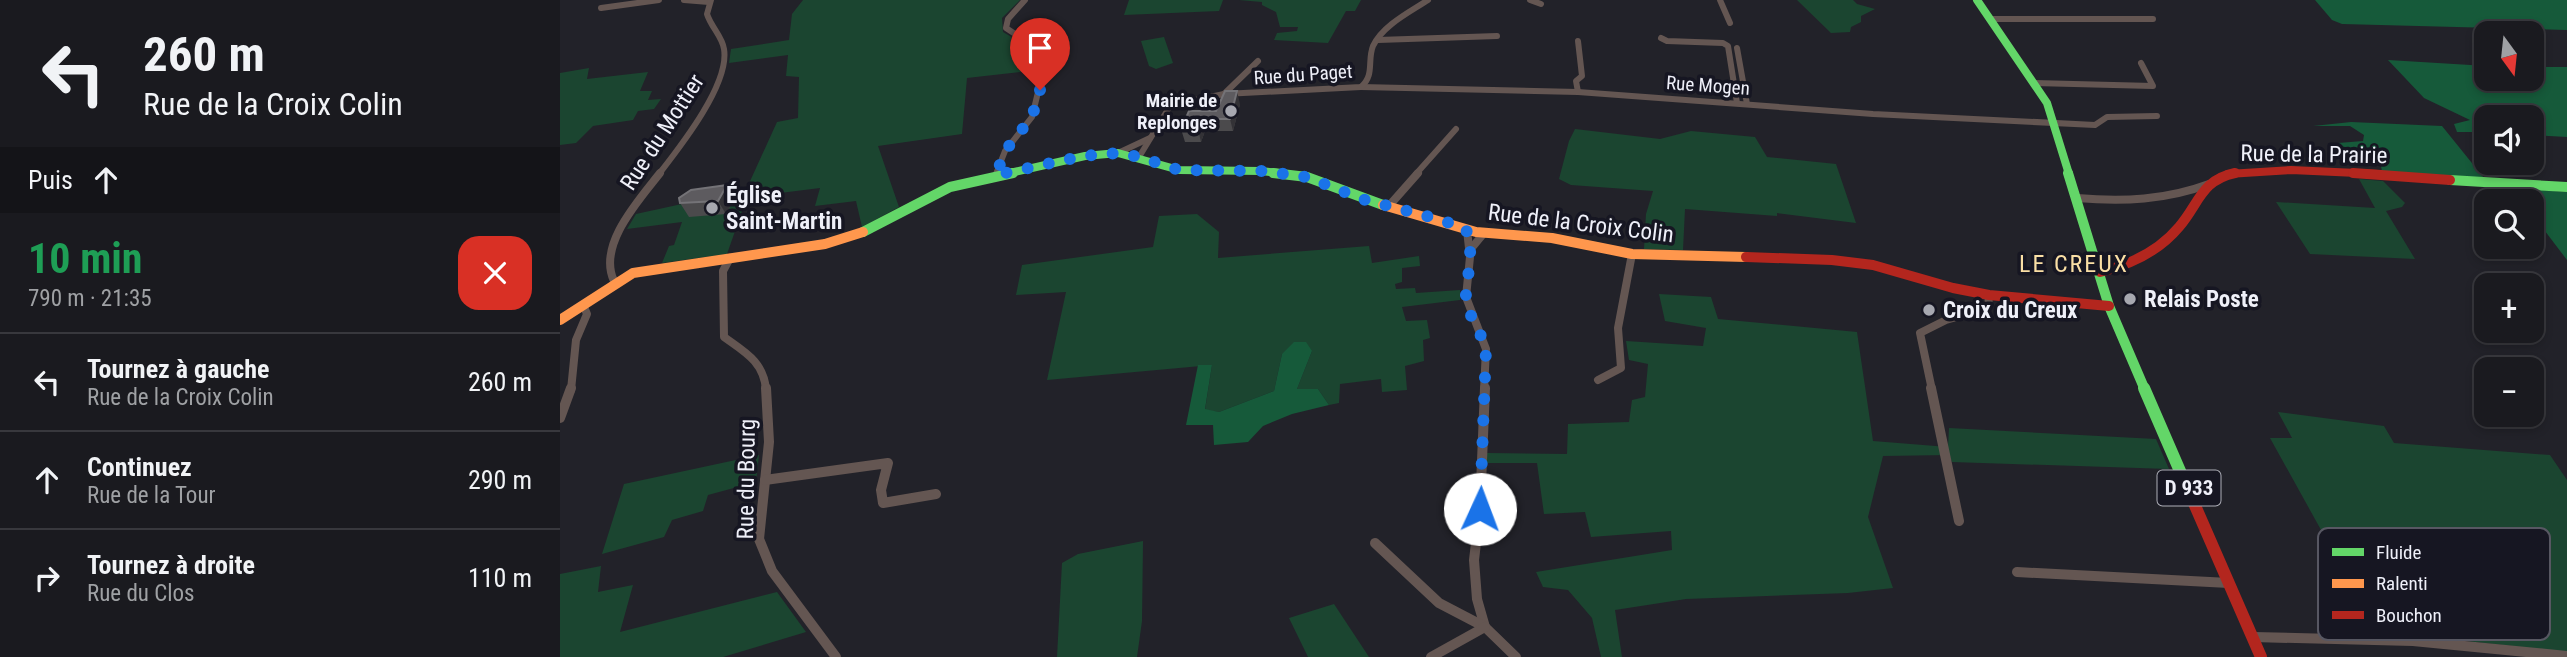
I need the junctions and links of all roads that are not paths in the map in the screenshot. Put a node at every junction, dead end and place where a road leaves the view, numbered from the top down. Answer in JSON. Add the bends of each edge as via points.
{"nodes":[{"id":1,"x":659,"y":0,"type":"edge"},
{"id":2,"x":684,"y":0,"type":"edge"},
{"id":3,"x":1025,"y":0,"type":"edge"},
{"id":4,"x":1428,"y":0,"type":"edge"},
{"id":5,"x":1530,"y":0,"type":"edge"},
{"id":6,"x":1720,"y":0,"type":"edge"},
{"id":7,"x":1977,"y":0,"type":"edge"},
{"id":8,"x":710,"y":1,"type":"edge"},
{"id":9,"x":1541,"y":4,"type":"dead end"},
{"id":10,"x":601,"y":8,"type":"dead end"},
{"id":11,"x":1990,"y":19,"type":"junction"},
{"id":12,"x":2153,"y":19,"type":"dead end"},
{"id":13,"x":1730,"y":23,"type":"dead end"},
{"id":14,"x":1497,"y":36,"type":"dead end"},
{"id":15,"x":1661,"y":38,"type":"dead end"},
{"id":16,"x":1378,"y":40,"type":"junction"},
{"id":17,"x":1578,"y":41,"type":"dead end"},
{"id":18,"x":1737,"y":48,"type":"dead end"},
{"id":19,"x":1258,"y":61,"type":"dead end"},
{"id":20,"x":2141,"y":63,"type":"dead end"},
{"id":21,"x":2034,"y":83,"type":"junction"},
{"id":22,"x":1361,"y":87,"type":"junction"},
{"id":23,"x":1578,"y":92,"type":"junction"},
{"id":24,"x":1224,"y":94,"type":"junction"},
{"id":25,"x":1737,"y":103,"type":"junction"},
{"id":26,"x":1747,"y":104,"type":"junction"},
{"id":27,"x":2157,"y":116,"type":"dead end"},
{"id":28,"x":2052,"y":121,"type":"junction"},
{"id":29,"x":1455,"y":129,"type":"dead end"},
{"id":30,"x":1150,"y":138,"type":"junction"},
{"id":31,"x":1118,"y":153,"type":"junction"},
{"id":32,"x":1139,"y":157,"type":"junction"},
{"id":33,"x":996,"y":175,"type":"junction"},
{"id":34,"x":2209,"y":184,"type":"junction"},
{"id":35,"x":2567,"y":187,"type":"edge"},
{"id":36,"x":2184,"y":192,"type":"junction"},
{"id":37,"x":2077,"y":198,"type":"junction"},
{"id":38,"x":2197,"y":201,"type":"junction"},
{"id":39,"x":1388,"y":207,"type":"junction"},
{"id":40,"x":1467,"y":230,"type":"junction"},
{"id":41,"x":1484,"y":233,"type":"junction"},
{"id":42,"x":1470,"y":250,"type":"junction"},
{"id":43,"x":1632,"y":254,"type":"junction"},
{"id":44,"x":730,"y":258,"type":"junction"},
{"id":45,"x":2100,"y":272,"type":"junction"},
{"id":46,"x":614,"y":281,"type":"junction"},
{"id":47,"x":1989,"y":295,"type":"junction"},
{"id":48,"x":2109,"y":306,"type":"junction"},
{"id":49,"x":584,"y":307,"type":"junction"},
{"id":50,"x":560,"y":320,"type":"edge"},
{"id":51,"x":1598,"y":380,"type":"dead end"},
{"id":52,"x":560,"y":418,"type":"edge"},
{"id":53,"x":765,"y":480,"type":"junction"},
{"id":54,"x":936,"y":494,"type":"dead end"},
{"id":55,"x":1959,"y":521,"type":"dead end"},
{"id":56,"x":1375,"y":543,"type":"dead end"},
{"id":57,"x":2017,"y":572,"type":"dead end"},
{"id":58,"x":2230,"y":583,"type":"junction"},
{"id":59,"x":1485,"y":627,"type":"junction"},
{"id":60,"x":2253,"y":638,"type":"junction"},
{"id":61,"x":2318,"y":639,"type":"edge"},
{"id":62,"x":2360,"y":640,"type":"edge"},
{"id":63,"x":2567,"y":656,"type":"edge"},
{"id":64,"x":836,"y":657,"type":"edge"},
{"id":65,"x":1431,"y":657,"type":"edge"},
{"id":66,"x":1516,"y":657,"type":"edge"},
{"id":67,"x":2261,"y":657,"type":"edge"}],
"edges":[{"from":1,"to":10,"type":"street"},
{"from":2,"to":8,"type":"street"},
{"from":3,"to":33,"type":"street","via":[[1006,28],[1046,59],[1032,117],[1005,151]]},
{"from":4,"to":16,"type":"street","name":"Rue du Paget"},
{"from":5,"to":9,"type":"street"},
{"from":6,"to":13,"type":"street"},
{"from":7,"to":11,"type":"street","number":"D 933"},
{"from":8,"to":46,"type":"street","name":"Rue du Mottier","via":[[706,9],[709,23],[725,47],[723,67],[678,149],[616,238],[607,262]]},
{"from":11,"to":12,"type":"street"},
{"from":11,"to":21,"type":"street","number":"D 933"},
{"from":14,"to":16,"type":"street"},
{"from":15,"to":25,"type":"street","via":[[1728,46]]},
{"from":16,"to":22,"type":"street","name":"Rue du Paget","via":[[1373,46],[1371,73]]},
{"from":17,"to":23,"type":"street","via":[[1583,76],[1576,80]]},
{"from":18,"to":26,"type":"street"},
{"from":19,"to":24,"type":"street"},
{"from":20,"to":21,"type":"street","via":[[2153,86]]},
{"from":21,"to":28,"type":"street","number":"D 933"},
{"from":22,"to":23,"type":"street","name":"Rue Mogen"},
{"from":22,"to":24,"type":"street","name":"Rue du Paget"},
{"from":23,"to":25,"type":"street","name":"Rue Mogen"},
{"from":24,"to":30,"type":"street","name":"Rue du Paget","via":[[1170,106]]},
{"from":25,"to":26,"type":"street","name":"Rue Mogen"},
{"from":26,"to":28,"type":"street","name":"Rue Mogen"},
{"from":27,"to":28,"type":"street","name":"Rue Mogen","via":[[2103,118],[2095,125]]},
{"from":28,"to":37,"type":"street","number":"D 933"},
{"from":29,"to":39,"type":"street"},
{"from":30,"to":31,"type":"street"},
{"from":30,"to":32,"type":"street","name":"Rue du Paget"},
{"from":31,"to":32,"type":"street","name":"Rue de la Croix Colin"},
{"from":31,"to":33,"type":"street","name":"Rue de la Croix Colin"},
{"from":32,"to":39,"type":"street","name":"Rue de la Croix Colin","via":[[1179,170],[1307,177]]},
{"from":33,"to":44,"type":"street","name":"Rue de la Croix Colin","via":[[936,193],[845,239]]},
{"from":34,"to":35,"type":"street","name":"Rue de la Prairie","via":[[2232,172],[2280,171]]},
{"from":34,"to":36,"type":"street"},
{"from":34,"to":38,"type":"street"},
{"from":36,"to":37,"type":"street","via":[[2136,201]]},
{"from":36,"to":38,"type":"street"},
{"from":37,"to":45,"type":"street","number":"D 933"},
{"from":38,"to":45,"type":"street","via":[[2171,235],[2116,269]]},
{"from":39,"to":40,"type":"street","name":"Rue de la Croix Colin"},
{"from":40,"to":41,"type":"street","name":"Rue de la Croix Colin"},
{"from":40,"to":42,"type":"street"},
{"from":41,"to":42,"type":"street"},
{"from":41,"to":43,"type":"street","name":"Rue de la Croix Colin","via":[[1552,237]]},
{"from":42,"to":59,"type":"street","via":[[1466,297],[1486,349],[1474,560]]},
{"from":43,"to":47,"type":"street","name":"Rue de la Croix Colin","via":[[1832,260],[1873,265]]},
{"from":43,"to":51,"type":"street","via":[[1618,328],[1620,368]]},
{"from":44,"to":46,"type":"street","name":"Rue de la Croix Colin","via":[[643,271]]},
{"from":44,"to":53,"type":"street","name":"Rue du Bourg","via":[[723,271],[724,337],[755,359],[765,377],[769,442]]},
{"from":45,"to":48,"type":"street","number":"D 933"},
{"from":46,"to":49,"type":"street"},
{"from":47,"to":48,"type":"street","name":"Rue de la Croix Colin"},
{"from":47,"to":55,"type":"street","via":[[1988,308],[1920,333]]},
{"from":48,"to":58,"type":"street","number":"D 933"},
{"from":49,"to":50,"type":"street"},
{"from":49,"to":52,"type":"street","via":[[587,314],[576,341],[571,390]]},
{"from":53,"to":54,"type":"street","via":[[888,463],[881,490],[883,503]]},
{"from":53,"to":64,"type":"street","name":"Rue du Bourg","via":[[759,539],[772,570]]},
{"from":56,"to":59,"type":"street","via":[[1439,603]]},
{"from":57,"to":58,"type":"street"},
{"from":58,"to":60,"type":"street","number":"D 933"},
{"from":59,"to":65,"type":"street"},
{"from":59,"to":66,"type":"street"},
{"from":60,"to":61,"type":"street"},
{"from":60,"to":67,"type":"street","number":"D 933"},
{"from":62,"to":63,"type":"street"}]}
